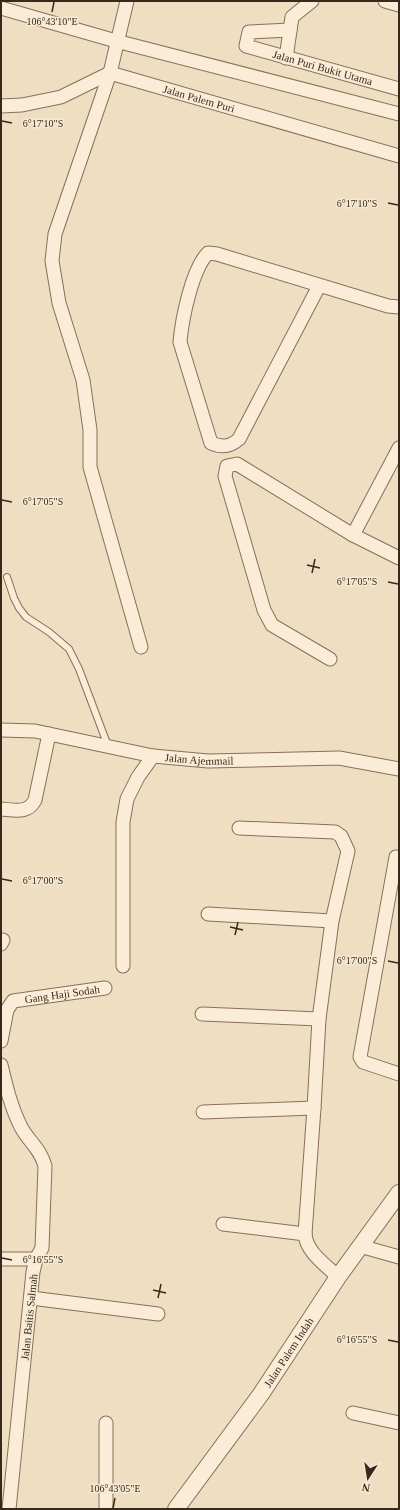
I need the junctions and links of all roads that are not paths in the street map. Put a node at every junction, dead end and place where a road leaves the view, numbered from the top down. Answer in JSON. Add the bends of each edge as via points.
{"nodes":[{"id":1,"x":126,"y":1,"type":"edge"},
{"id":2,"x":312,"y":1,"type":"edge"},
{"id":3,"x":385,"y":1,"type":"edge"},
{"id":4,"x":399,"y":5,"type":"edge"},
{"id":5,"x":1,"y":8,"type":"edge"},
{"id":6,"x":290,"y":30,"type":"junction"},
{"id":7,"x":116,"y":41,"type":"junction"},
{"id":8,"x":286,"y":58,"type":"junction"},
{"id":9,"x":110,"y":73,"type":"junction"},
{"id":10,"x":399,"y":89,"type":"edge"},
{"id":11,"x":1,"y":106,"type":"edge"},
{"id":12,"x":399,"y":114,"type":"edge"},
{"id":13,"x":399,"y":156,"type":"edge"},
{"id":14,"x":319,"y":286,"type":"junction"},
{"id":15,"x":399,"y":307,"type":"edge"},
{"id":16,"x":399,"y":448,"type":"edge"},
{"id":17,"x":353,"y":535,"type":"junction"},
{"id":18,"x":399,"y":558,"type":"edge"},
{"id":19,"x":7,"y":577,"type":"dead end"},
{"id":20,"x":141,"y":647,"type":"dead end"},
{"id":21,"x":330,"y":659,"type":"dead end"},
{"id":22,"x":1,"y":730,"type":"edge"},
{"id":23,"x":49,"y":734,"type":"junction"},
{"id":24,"x":108,"y":748,"type":"junction"},
{"id":25,"x":153,"y":756,"type":"junction"},
{"id":26,"x":398,"y":768,"type":"edge"},
{"id":27,"x":1,"y":809,"type":"edge"},
{"id":28,"x":239,"y":828,"type":"dead end"},
{"id":29,"x":396,"y":857,"type":"dead end"},
{"id":30,"x":208,"y":914,"type":"dead end"},
{"id":31,"x":332,"y":921,"type":"junction"},
{"id":32,"x":124,"y":966,"type":"dead end"},
{"id":33,"x":105,"y":988,"type":"dead end"},
{"id":34,"x":202,"y":1014,"type":"dead end"},
{"id":35,"x":319,"y":1019,"type":"junction"},
{"id":36,"x":1,"y":1041,"type":"edge"},
{"id":37,"x":1,"y":1065,"type":"edge"},
{"id":38,"x":399,"y":1074,"type":"edge"},
{"id":39,"x":314,"y":1108,"type":"junction"},
{"id":40,"x":203,"y":1112,"type":"dead end"},
{"id":41,"x":399,"y":1193,"type":"edge"},
{"id":42,"x":223,"y":1224,"type":"dead end"},
{"id":43,"x":305,"y":1234,"type":"junction"},
{"id":44,"x":360,"y":1246,"type":"junction"},
{"id":45,"x":399,"y":1257,"type":"edge"},
{"id":46,"x":1,"y":1259,"type":"edge"},
{"id":47,"x":36,"y":1259,"type":"junction"},
{"id":48,"x":338,"y":1277,"type":"junction"},
{"id":49,"x":31,"y":1298,"type":"junction"},
{"id":50,"x":158,"y":1314,"type":"dead end"},
{"id":51,"x":353,"y":1413,"type":"dead end"},
{"id":52,"x":106,"y":1423,"type":"dead end"},
{"id":53,"x":399,"y":1423,"type":"edge"},
{"id":54,"x":10,"y":1509,"type":"edge"},
{"id":55,"x":106,"y":1509,"type":"edge"},
{"id":56,"x":176,"y":1509,"type":"edge"}],
"edges":[{"from":1,"to":7,"type":"street"},
{"from":2,"to":6,"type":"street","via":[[292,17]]},
{"from":3,"to":4,"type":"street"},
{"from":5,"to":7,"type":"street"},
{"from":6,"to":8,"type":"street"},
{"from":6,"to":8,"type":"street","name":"Jalan Puri Bukit Utama","via":[[249,32],[246,47]]},
{"from":7,"to":9,"type":"street"},
{"from":7,"to":12,"type":"street"},
{"from":8,"to":10,"type":"street","name":"Jalan Puri Bukit Utama"},
{"from":9,"to":11,"type":"street","via":[[60,97],[22,105]]},
{"from":9,"to":13,"type":"street","name":"Jalan Palem Puri"},
{"from":9,"to":20,"type":"street","via":[[60,216],[52,262],[59,303],[84,380],[90,430],[90,467]]},
{"from":14,"to":14,"type":"street","via":[[239,440],[232,445],[218,447],[211,443],[180,342],[188,300],[200,260],[208,253],[217,254]]},
{"from":14,"to":15,"type":"street"},
{"from":16,"to":17,"type":"street"},
{"from":17,"to":18,"type":"street"},
{"from":17,"to":21,"type":"street","via":[[237,464],[227,466],[226,476],[264,610],[272,625]]},
{"from":19,"to":24,"type":"lane","via":[[14,598],[26,617],[49,632],[69,650]]},
{"from":22,"to":23,"type":"street","name":"Jalan Ajemmail"},
{"from":23,"to":24,"type":"street","name":"Jalan Ajemmail"},
{"from":23,"to":27,"type":"street","via":[[35,800],[31,807],[26,810]]},
{"from":24,"to":25,"type":"street","name":"Jalan Ajemmail"},
{"from":25,"to":26,"type":"street","name":"Jalan Ajemmail","via":[[208,761],[339,758]]},
{"from":25,"to":32,"type":"street","via":[[127,799],[123,822]]},
{"from":28,"to":31,"type":"street","via":[[335,832],[341,836],[348,851]]},
{"from":29,"to":38,"type":"street","via":[[360,1057],[363,1062]]},
{"from":30,"to":31,"type":"street"},
{"from":31,"to":35,"type":"street"},
{"from":33,"to":36,"type":"street","name":"Gang Haji Sodah","via":[[13,1001],[7,1010]]},
{"from":34,"to":35,"type":"street"},
{"from":35,"to":39,"type":"street"},
{"from":37,"to":47,"type":"street","name":"Jalan Baitis Salmah","via":[[7,1092],[22,1128],[42,1154],[45,1166],[42,1248]]},
{"from":39,"to":40,"type":"street"},
{"from":39,"to":43,"type":"street"},
{"from":41,"to":44,"type":"street","name":"Jalan Palem Indah"},
{"from":42,"to":43,"type":"street"},
{"from":43,"to":48,"type":"street","via":[[305,1242],[309,1249]]},
{"from":44,"to":45,"type":"street"},
{"from":44,"to":48,"type":"street","name":"Jalan Palem Indah"},
{"from":46,"to":47,"type":"street"},
{"from":47,"to":49,"type":"street","name":"Jalan Baitis Salmah"},
{"from":48,"to":56,"type":"street","name":"Jalan Palem Indah","via":[[261,1394]]},
{"from":49,"to":50,"type":"street"},
{"from":49,"to":54,"type":"street","name":"Jalan Baitis Salmah"},
{"from":51,"to":53,"type":"street"},
{"from":52,"to":55,"type":"street"}]}
